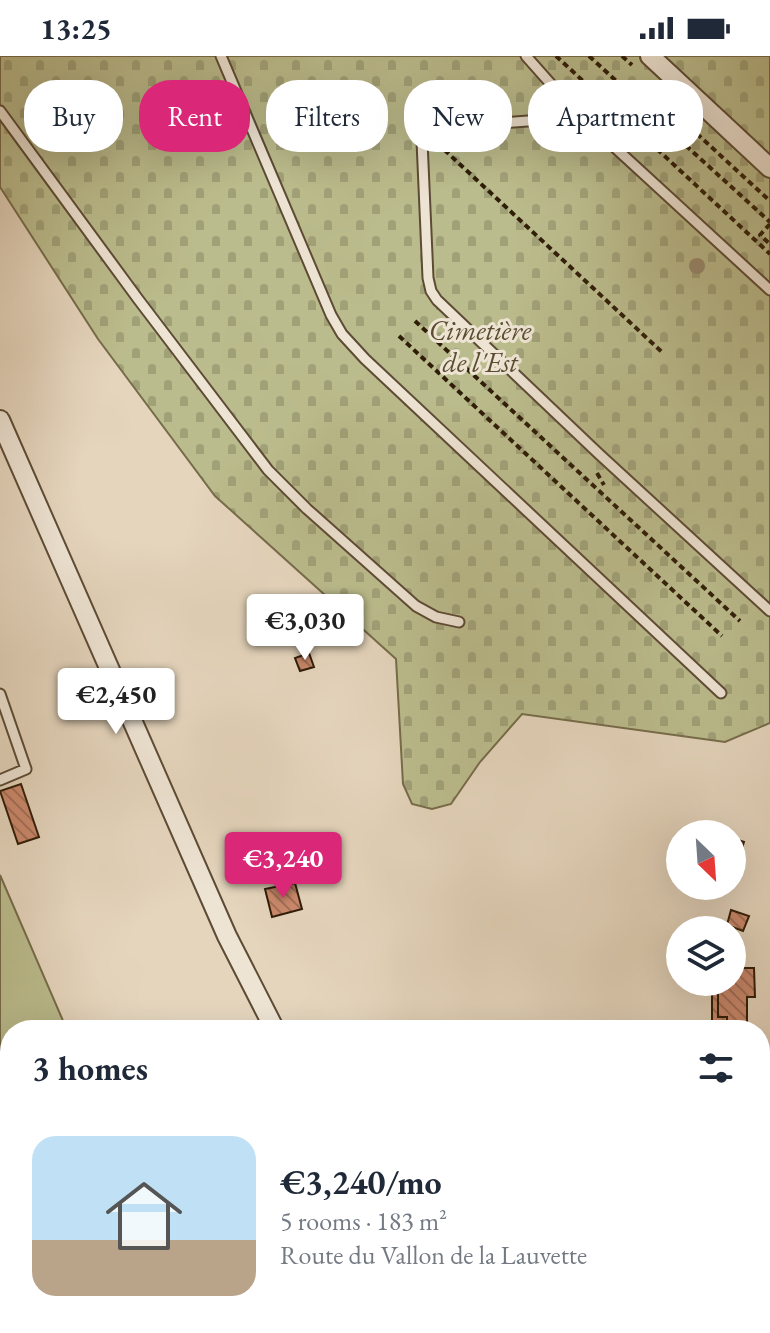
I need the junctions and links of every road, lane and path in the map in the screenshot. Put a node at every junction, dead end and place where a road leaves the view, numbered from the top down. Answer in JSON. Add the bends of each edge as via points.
{"nodes":[{"id":1,"x":221,"y":56,"type":"edge"},
{"id":2,"x":526,"y":56,"type":"edge"},
{"id":3,"x":556,"y":56,"type":"edge"},
{"id":4,"x":589,"y":56,"type":"edge"},
{"id":5,"x":650,"y":56,"type":"edge"},
{"id":6,"x":547,"y":80,"type":"edge"},
{"id":7,"x":582,"y":80,"type":"edge"},
{"id":8,"x":615,"y":80,"type":"edge"},
{"id":9,"x":0,"y":111,"type":"edge"},
{"id":10,"x":703,"y":139,"type":"edge"},
{"id":11,"x":422,"y":152,"type":"edge"},
{"id":12,"x":447,"y":152,"type":"edge"},
{"id":13,"x":620,"y":152,"type":"edge"},
{"id":14,"x":660,"y":152,"type":"edge"},
{"id":15,"x":693,"y":152,"type":"edge"},
{"id":16,"x":770,"y":168,"type":"edge"},
{"id":17,"x":770,"y":201,"type":"edge"},
{"id":18,"x":770,"y":223,"type":"edge"},
{"id":19,"x":770,"y":244,"type":"edge"},
{"id":20,"x":770,"y":254,"type":"edge"},
{"id":21,"x":770,"y":290,"type":"edge"},
{"id":22,"x":415,"y":321,"type":"dead end"},
{"id":23,"x":399,"y":336,"type":"dead end"},
{"id":24,"x":664,"y":354,"type":"dead end"},
{"id":25,"x":0,"y":420,"type":"edge"},
{"id":26,"x":770,"y":611,"type":"edge"},
{"id":27,"x":740,"y":621,"type":"dead end"},
{"id":28,"x":459,"y":622,"type":"dead end"},
{"id":29,"x":722,"y":636,"type":"dead end"},
{"id":30,"x":721,"y":693,"type":"dead end"},
{"id":31,"x":0,"y":694,"type":"edge"},
{"id":32,"x":0,"y":780,"type":"edge"},
{"id":33,"x":270,"y":1020,"type":"edge"}],
"edges":[{"from":1,"to":30,"type":"lane","via":[[342,334]]},
{"from":2,"to":6,"type":"lane"},
{"from":3,"to":7,"type":"path"},
{"from":4,"to":8,"type":"path"},
{"from":5,"to":16,"type":"street"},
{"from":9,"to":28,"type":"lane","via":[[268,470],[416,606]]},
{"from":10,"to":17,"type":"path"},
{"from":11,"to":26,"type":"lane","via":[[428,278],[437,300]]},
{"from":12,"to":24,"type":"path"},
{"from":13,"to":21,"type":"lane"},
{"from":14,"to":20,"type":"path"},
{"from":15,"to":18,"type":"path"},
{"from":18,"to":19,"type":"path","via":[[760,235]]},
{"from":22,"to":27,"type":"path"},
{"from":23,"to":29,"type":"path"},
{"from":25,"to":33,"type":"street","via":[[227,936]]},
{"from":31,"to":32,"type":"lane","via":[[26,769]]}]}
